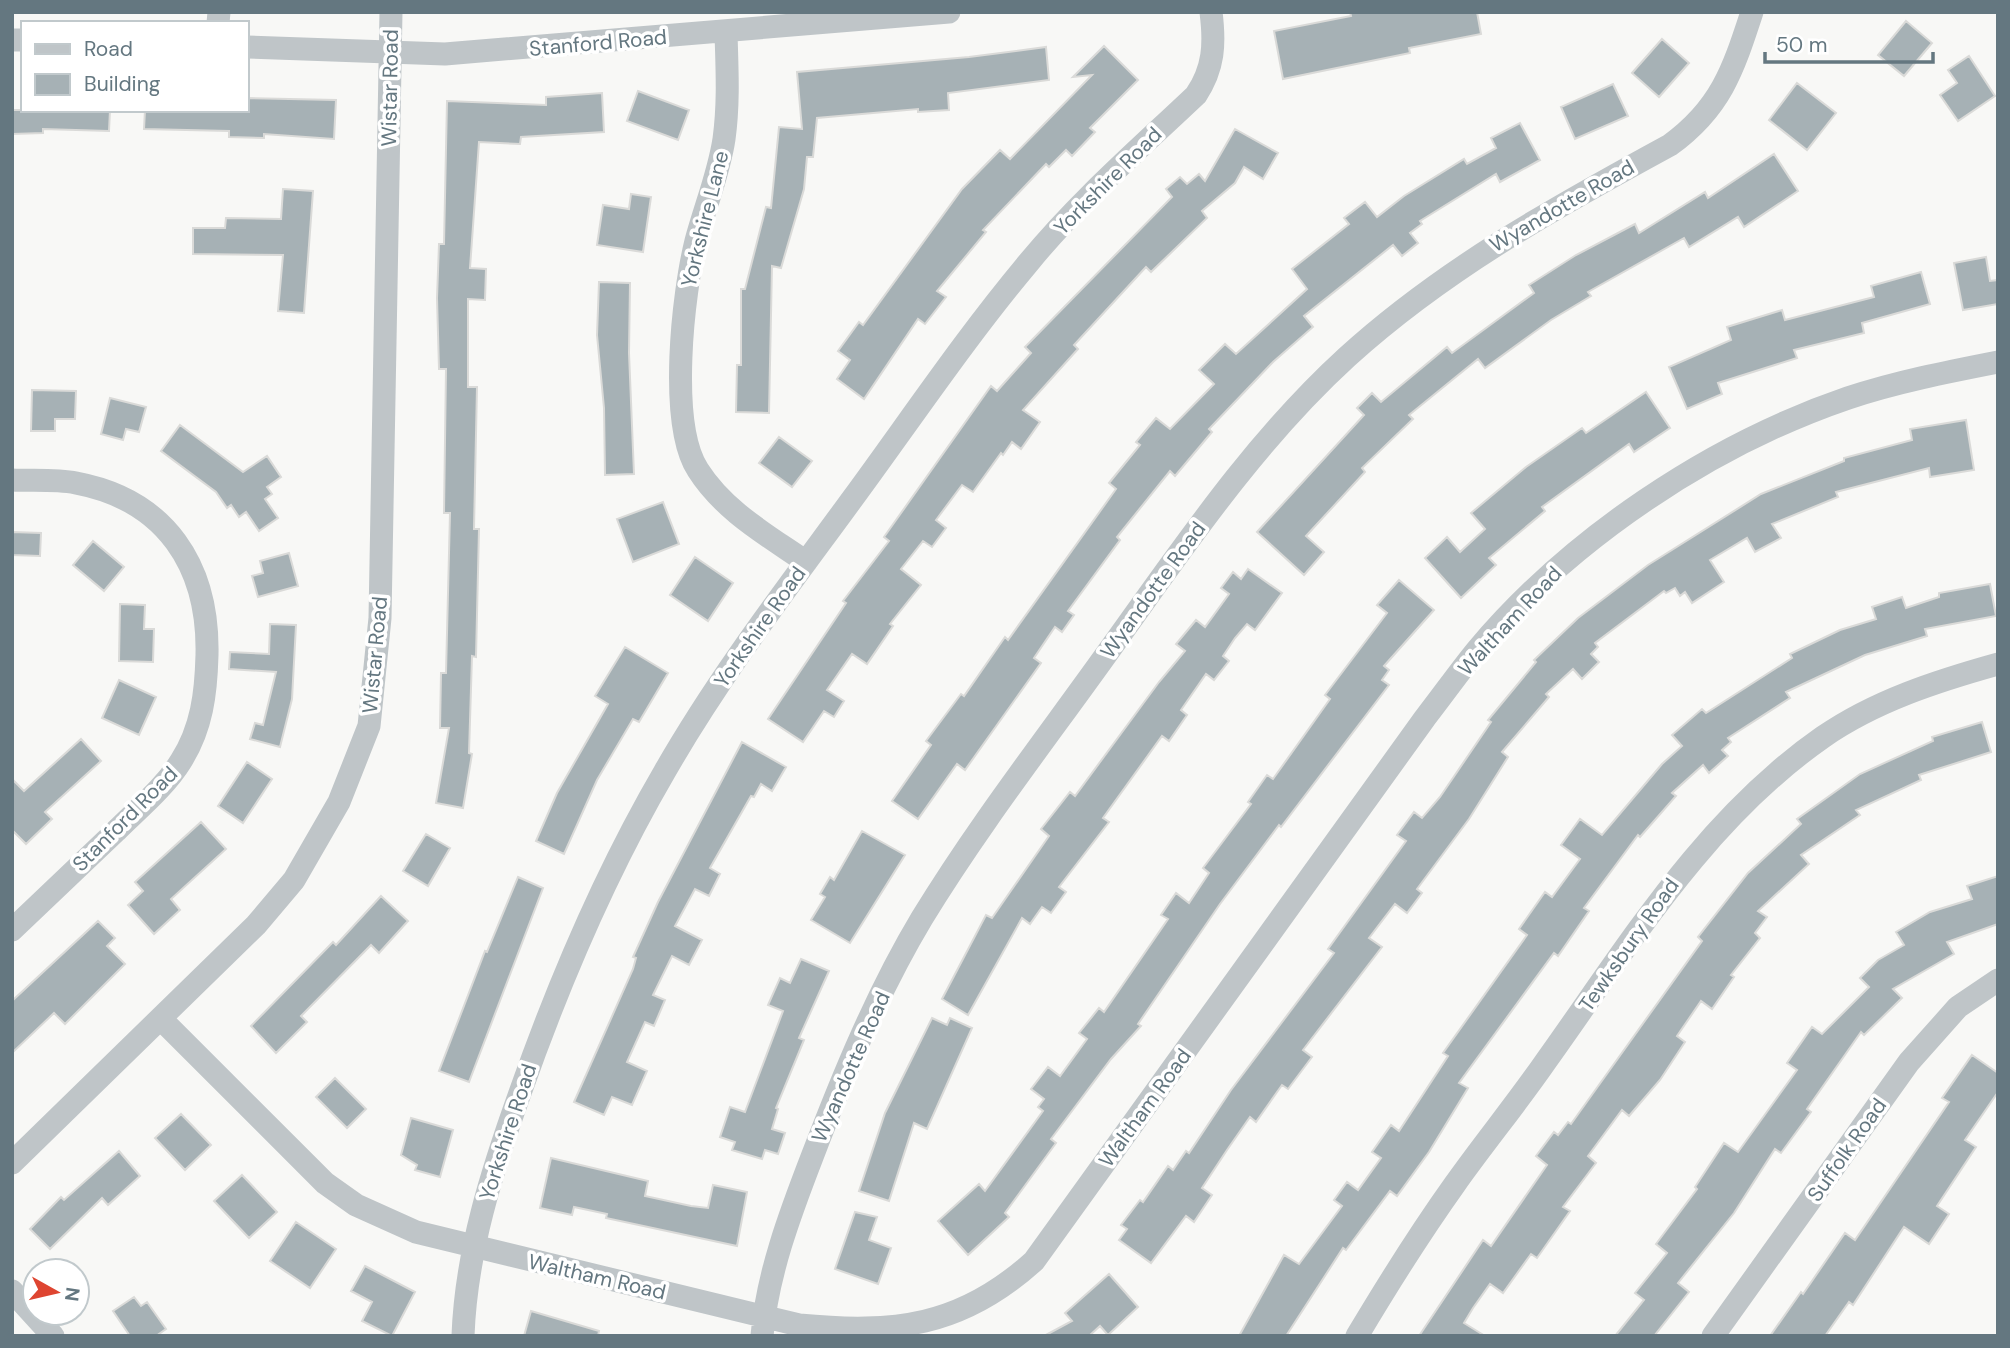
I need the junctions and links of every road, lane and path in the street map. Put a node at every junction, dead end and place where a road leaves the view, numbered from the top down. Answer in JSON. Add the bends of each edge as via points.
{"nodes":[{"id":1,"x":391,"y":12,"type":"edge"},
{"id":2,"x":949,"y":12,"type":"edge"},
{"id":3,"x":1211,"y":12,"type":"edge"},
{"id":4,"x":1752,"y":12,"type":"edge"},
{"id":5,"x":726,"y":33,"type":"junction"},
{"id":6,"x":248,"y":47,"type":"edge"},
{"id":7,"x":391,"y":51,"type":"junction"},
{"id":8,"x":1998,"y":362,"type":"edge"},
{"id":9,"x":12,"y":480,"type":"edge"},
{"id":10,"x":806,"y":562,"type":"junction"},
{"id":11,"x":1998,"y":664,"type":"edge"},
{"id":12,"x":12,"y":930,"type":"edge"},
{"id":13,"x":1998,"y":980,"type":"edge"},
{"id":14,"x":161,"y":1019,"type":"junction"},
{"id":15,"x":12,"y":1163,"type":"edge"},
{"id":16,"x":473,"y":1246,"type":"junction"},
{"id":17,"x":12,"y":1291,"type":"edge"},
{"id":18,"x":763,"y":1327,"type":"edge"},
{"id":19,"x":53,"y":1336,"type":"edge"},
{"id":20,"x":463,"y":1336,"type":"edge"},
{"id":21,"x":1357,"y":1336,"type":"edge"},
{"id":22,"x":1713,"y":1336,"type":"edge"}],
"edges":[{"from":1,"to":7,"type":"street","name":"Wistar Road"},
{"from":2,"to":5,"type":"street","name":"Stanford Road"},
{"from":3,"to":10,"type":"street","name":"Yorkshire Road","via":[[1213,59],[1196,95],[1094,192],[1030,261]]},
{"from":4,"to":18,"type":"street","name":"Wyandotte Road","via":[[1730,78],[1693,128],[1485,250],[1419,297],[1327,376],[1215,504],[985,823],[922,919],[874,1009],[832,1104],[796,1201]]},
{"from":5,"to":7,"type":"street","name":"Stanford Road","via":[[509,51]]},
{"from":5,"to":10,"type":"street","name":"Yorkshire Lane","via":[[724,138],[685,304],[681,385],[686,435],[696,468],[720,501]]},
{"from":6,"to":7,"type":"street","name":"Stanford Road"},
{"from":7,"to":14,"type":"street","name":"Wistar Road","via":[[380,618],[369,726],[339,802],[294,880],[256,925]]},
{"from":8,"to":18,"type":"street","name":"Waltham Road","via":[[1850,397],[1737,446],[1624,514],[1558,568],[1469,660],[1058,1231],[1018,1276],[960,1312],[894,1329]]},
{"from":9,"to":12,"type":"street","name":"Stanford Road","via":[[74,483],[122,498],[158,520],[180,545],[192,570],[203,601],[207,635],[206,696],[183,758],[137,810]]},
{"from":10,"to":16,"type":"street","name":"Yorkshire Road","via":[[710,699],[635,825],[578,944],[533,1054]]},
{"from":11,"to":21,"type":"street","name":"Tewksbury Road","via":[[1938,681],[1865,712],[1823,737],[1732,813],[1687,864],[1454,1185]]},
{"from":13,"to":22,"type":"street","name":"Suffolk Road","via":[[1958,1007],[1909,1062]]},
{"from":14,"to":15,"type":"street","name":"Wistar Road"},
{"from":14,"to":16,"type":"street","name":"Waltham Road","via":[[292,1153],[356,1205],[415,1232]]},
{"from":16,"to":18,"type":"street","name":"Waltham Road"},
{"from":16,"to":20,"type":"street","name":"Yorkshire Road"},
{"from":17,"to":19,"type":"street"}]}
